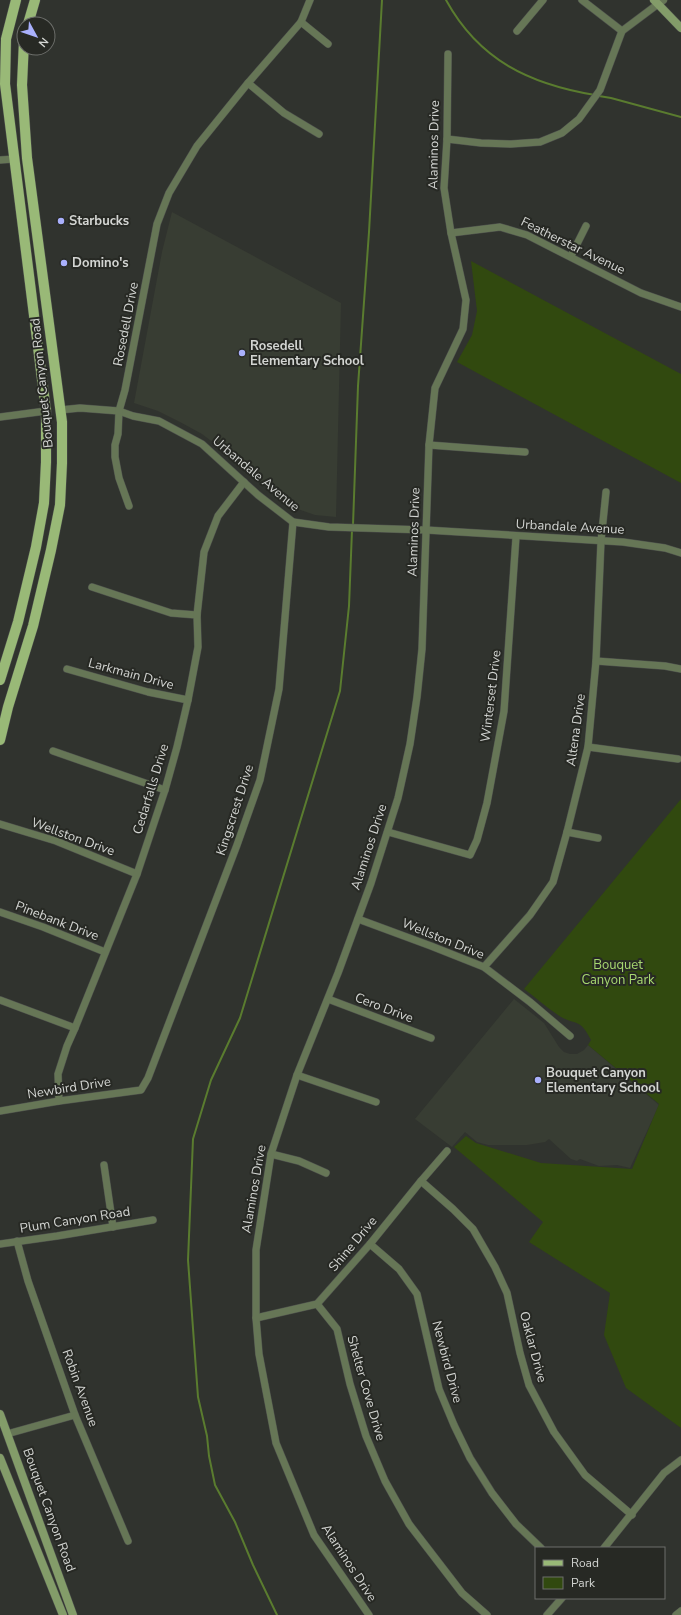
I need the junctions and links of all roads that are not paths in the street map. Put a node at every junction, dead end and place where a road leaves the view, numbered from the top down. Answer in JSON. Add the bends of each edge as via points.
{"nodes":[{"id":1,"x":16,"y":0,"type":"edge"},
{"id":2,"x":35,"y":0,"type":"edge"},
{"id":3,"x":310,"y":0,"type":"edge"},
{"id":4,"x":543,"y":0,"type":"edge"},
{"id":5,"x":582,"y":0,"type":"edge"},
{"id":6,"x":658,"y":1,"type":"edge"},
{"id":7,"x":30,"y":16,"type":"edge"},
{"id":8,"x":301,"y":22,"type":"junction"},
{"id":9,"x":681,"y":28,"type":"edge"},
{"id":10,"x":517,"y":31,"type":"dead end"},
{"id":11,"x":622,"y":31,"type":"junction"},
{"id":12,"x":328,"y":44,"type":"dead end"},
{"id":13,"x":448,"y":54,"type":"dead end"},
{"id":14,"x":23,"y":56,"type":"edge"},
{"id":15,"x":248,"y":83,"type":"junction"},
{"id":16,"x":319,"y":134,"type":"dead end"},
{"id":17,"x":447,"y":138,"type":"junction"},
{"id":18,"x":28,"y":158,"type":"junction"},
{"id":19,"x":14,"y":159,"type":"junction"},
{"id":20,"x":0,"y":160,"type":"edge"},
{"id":21,"x":20,"y":200,"type":"junction"},
{"id":22,"x":586,"y":226,"type":"dead end"},
{"id":23,"x":451,"y":233,"type":"junction"},
{"id":24,"x":571,"y":256,"type":"junction"},
{"id":25,"x":44,"y":276,"type":"junction"},
{"id":26,"x":681,"y":307,"type":"edge"},
{"id":27,"x":60,"y":410,"type":"junction"},
{"id":28,"x":119,"y":411,"type":"junction"},
{"id":29,"x":46,"y":412,"type":"junction"},
{"id":30,"x":0,"y":417,"type":"edge"},
{"id":31,"x":429,"y":445,"type":"junction"},
{"id":32,"x":525,"y":452,"type":"dead end"},
{"id":33,"x":244,"y":482,"type":"junction"},
{"id":34,"x":606,"y":492,"type":"dead end"},
{"id":35,"x":129,"y":506,"type":"dead end"},
{"id":36,"x":293,"y":522,"type":"junction"},
{"id":37,"x":426,"y":530,"type":"junction"},
{"id":38,"x":516,"y":537,"type":"junction"},
{"id":39,"x":601,"y":541,"type":"junction"},
{"id":40,"x":681,"y":553,"type":"edge"},
{"id":41,"x":92,"y":588,"type":"dead end"},
{"id":42,"x":197,"y":615,"type":"junction"},
{"id":43,"x":596,"y":660,"type":"junction"},
{"id":44,"x":67,"y":669,"type":"dead end"},
{"id":45,"x":681,"y":669,"type":"edge"},
{"id":46,"x":0,"y":680,"type":"edge"},
{"id":47,"x":188,"y":700,"type":"junction"},
{"id":48,"x":0,"y":740,"type":"edge"},
{"id":49,"x":588,"y":747,"type":"junction"},
{"id":50,"x":53,"y":751,"type":"dead end"},
{"id":51,"x":678,"y":759,"type":"dead end"},
{"id":52,"x":166,"y":790,"type":"junction"},
{"id":53,"x":0,"y":824,"type":"edge"},
{"id":54,"x":388,"y":832,"type":"junction"},
{"id":55,"x":568,"y":832,"type":"junction"},
{"id":56,"x":598,"y":838,"type":"dead end"},
{"id":57,"x":137,"y":874,"type":"junction"},
{"id":58,"x":0,"y":912,"type":"edge"},
{"id":59,"x":358,"y":919,"type":"junction"},
{"id":60,"x":105,"y":952,"type":"junction"},
{"id":61,"x":484,"y":967,"type":"junction"},
{"id":62,"x":328,"y":999,"type":"junction"},
{"id":63,"x":0,"y":1000,"type":"edge"},
{"id":64,"x":75,"y":1028,"type":"junction"},
{"id":65,"x":570,"y":1036,"type":"dead end"},
{"id":66,"x":431,"y":1038,"type":"dead end"},
{"id":67,"x":297,"y":1074,"type":"junction"},
{"id":68,"x":141,"y":1090,"type":"joint"},
{"id":69,"x":59,"y":1101,"type":"junction"},
{"id":70,"x":376,"y":1102,"type":"dead end"},
{"id":71,"x":0,"y":1111,"type":"edge"},
{"id":72,"x":447,"y":1151,"type":"dead end"},
{"id":73,"x":271,"y":1154,"type":"junction"},
{"id":74,"x":104,"y":1165,"type":"dead end"},
{"id":75,"x":326,"y":1173,"type":"dead end"},
{"id":76,"x":421,"y":1181,"type":"junction"},
{"id":77,"x":153,"y":1220,"type":"dead end"},
{"id":78,"x":113,"y":1227,"type":"junction"},
{"id":79,"x":17,"y":1241,"type":"junction"},
{"id":80,"x":0,"y":1244,"type":"edge"},
{"id":81,"x":370,"y":1244,"type":"junction"},
{"id":82,"x":318,"y":1304,"type":"junction"},
{"id":83,"x":256,"y":1318,"type":"junction"},
{"id":84,"x":0,"y":1414,"type":"edge"},
{"id":85,"x":75,"y":1415,"type":"junction"},
{"id":86,"x":7,"y":1434,"type":"junction"},
{"id":87,"x":0,"y":1458,"type":"edge"},
{"id":88,"x":681,"y":1460,"type":"edge"},
{"id":89,"x":30,"y":1496,"type":"junction"},
{"id":90,"x":17,"y":1501,"type":"junction"},
{"id":91,"x":632,"y":1515,"type":"junction"},
{"id":92,"x":128,"y":1541,"type":"dead end"},
{"id":93,"x":540,"y":1547,"type":"edge"},
{"id":94,"x":605,"y":1547,"type":"edge"},
{"id":95,"x":561,"y":1599,"type":"edge"},
{"id":96,"x":681,"y":1610,"type":"edge"},
{"id":97,"x":63,"y":1615,"type":"edge"},
{"id":98,"x":73,"y":1615,"type":"edge"},
{"id":99,"x":368,"y":1615,"type":"edge"},
{"id":100,"x":487,"y":1615,"type":"edge"},
{"id":101,"x":547,"y":1615,"type":"edge"},
{"id":102,"x":676,"y":1615,"type":"edge"}],
"edges":[{"from":1,"to":19,"type":"main road","name":"Bouquet Canyon Road","via":[[6,39],[5,84]]},
{"from":2,"to":7,"type":"main road"},
{"from":3,"to":8,"type":"street","name":"Rosedell Drive"},
{"from":4,"to":10,"type":"street"},
{"from":5,"to":11,"type":"street"},
{"from":6,"to":9,"type":"main road"},
{"from":6,"to":11,"type":"street"},
{"from":8,"to":12,"type":"street"},
{"from":8,"to":15,"type":"street","name":"Rosedell Drive"},
{"from":11,"to":17,"type":"street","via":[[600,90],[579,119],[562,133],[540,142],[511,144]]},
{"from":13,"to":17,"type":"street","name":"Alaminos Drive"},
{"from":14,"to":18,"type":"main road","name":"Bouquet Canyon Road","via":[[22,85]]},
{"from":15,"to":16,"type":"street","via":[[284,113]]},
{"from":15,"to":28,"type":"street","name":"Rosedell Drive","via":[[197,146],[169,193],[157,224]]},
{"from":17,"to":23,"type":"street","name":"Alaminos Drive","via":[[444,188]]},
{"from":18,"to":19,"type":"main road"},
{"from":18,"to":25,"type":"main road","name":"Bouquet Canyon Road"},
{"from":19,"to":20,"type":"street"},
{"from":19,"to":21,"type":"main road","name":"Bouquet Canyon Road"},
{"from":21,"to":25,"type":"main road","via":[[28,217],[37,284],[41,283]]},
{"from":21,"to":29,"type":"main road","name":"Bouquet Canyon Road"},
{"from":22,"to":24,"type":"street"},
{"from":23,"to":24,"type":"street","name":"Featherstar Avenue","via":[[500,227],[527,235]]},
{"from":23,"to":31,"type":"street","name":"Alaminos Drive","via":[[466,300],[463,329],[435,388]]},
{"from":24,"to":26,"type":"street","name":"Featherstar Avenue","via":[[641,293]]},
{"from":25,"to":27,"type":"main road","name":"Bouquet Canyon Road"},
{"from":27,"to":28,"type":"street","name":"Urbandale Avenue","via":[[80,408]]},
{"from":27,"to":29,"type":"main road"},
{"from":27,"to":48,"type":"main road","name":"Bouquet Canyon Road","via":[[60,505],[34,626]]},
{"from":28,"to":33,"type":"street","name":"Urbandale Avenue","via":[[159,421],[202,444]]},
{"from":28,"to":35,"type":"street","name":"Rosedell Drive","via":[[115,457]]},
{"from":29,"to":30,"type":"street"},
{"from":29,"to":46,"type":"main road","name":"Bouquet Canyon Road","via":[[44,503],[18,622]]},
{"from":31,"to":32,"type":"street"},
{"from":31,"to":37,"type":"street","name":"Alaminos Drive"},
{"from":33,"to":36,"type":"street","name":"Urbandale Avenue"},
{"from":33,"to":42,"type":"street","name":"Cedarfalls Drive","via":[[218,516],[204,552]]},
{"from":34,"to":39,"type":"street","name":"Altena Drive"},
{"from":36,"to":37,"type":"street","name":"Urbandale Avenue","via":[[341,527]]},
{"from":36,"to":68,"type":"street","name":"Kingscrest Drive","via":[[279,689],[260,780],[238,845],[148,1078]]},
{"from":37,"to":38,"type":"street","name":"Urbandale Avenue"},
{"from":37,"to":54,"type":"street","name":"Alaminos Drive","via":[[422,649],[417,697],[410,744]]},
{"from":38,"to":39,"type":"street","name":"Urbandale Avenue"},
{"from":38,"to":54,"type":"street","name":"Winterset Drive","via":[[504,711],[487,803],[477,840],[470,855]]},
{"from":39,"to":40,"type":"street","name":"Urbandale Avenue","via":[[665,548]]},
{"from":39,"to":43,"type":"street","name":"Altena Drive"},
{"from":41,"to":42,"type":"street","via":[[171,613]]},
{"from":42,"to":47,"type":"street","name":"Cedarfalls Drive","via":[[198,647]]},
{"from":43,"to":45,"type":"street"},
{"from":43,"to":49,"type":"street","name":"Altena Drive"},
{"from":44,"to":47,"type":"street","name":"Larkmain Drive","via":[[148,692]]},
{"from":47,"to":52,"type":"street","name":"Cedarfalls Drive"},
{"from":49,"to":51,"type":"street"},
{"from":49,"to":55,"type":"street","name":"Altena Drive"},
{"from":50,"to":52,"type":"street"},
{"from":52,"to":57,"type":"street","name":"Cedarfalls Drive"},
{"from":53,"to":57,"type":"street","name":"Wellston Drive","via":[[56,841]]},
{"from":54,"to":59,"type":"street","name":"Alaminos Drive"},
{"from":55,"to":56,"type":"street"},
{"from":55,"to":61,"type":"street","name":"Altena Drive","via":[[553,882],[530,915]]},
{"from":57,"to":60,"type":"street","name":"Cedarfalls Drive"},
{"from":58,"to":60,"type":"street","name":"Pinebank Drive"},
{"from":59,"to":61,"type":"street","name":"Wellston Drive"},
{"from":59,"to":62,"type":"street","name":"Alaminos Drive"},
{"from":60,"to":64,"type":"street","name":"Cedarfalls Drive"},
{"from":61,"to":65,"type":"street","name":"Wellston Drive"},
{"from":62,"to":66,"type":"street","name":"Cero Drive"},
{"from":62,"to":67,"type":"street","name":"Alaminos Drive"},
{"from":63,"to":64,"type":"street"},
{"from":64,"to":69,"type":"street","name":"Cedarfalls Drive","via":[[66,1046],[58,1074]]},
{"from":67,"to":70,"type":"street"},
{"from":67,"to":73,"type":"street","name":"Alaminos Drive"},
{"from":68,"to":69,"type":"street","name":"Newbird Drive"},
{"from":69,"to":71,"type":"street","name":"Newbird Drive"},
{"from":72,"to":76,"type":"street","name":"Shine Drive"},
{"from":73,"to":75,"type":"street","via":[[300,1161]]},
{"from":73,"to":83,"type":"street","name":"Alaminos Drive","via":[[256,1250]]},
{"from":74,"to":78,"type":"street"},
{"from":76,"to":81,"type":"street","name":"Shine Drive"},
{"from":76,"to":91,"type":"street","name":"Oaklar Drive","via":[[473,1229],[495,1267],[507,1294],[529,1386],[554,1432],[586,1475]]},
{"from":77,"to":78,"type":"street","name":"Plum Canyon Road"},
{"from":78,"to":79,"type":"street","name":"Plum Canyon Road"},
{"from":79,"to":80,"type":"street","name":"Plum Canyon Road"},
{"from":79,"to":85,"type":"street","name":"Robin Avenue","via":[[28,1281]]},
{"from":81,"to":82,"type":"street","name":"Shine Drive"},
{"from":81,"to":93,"type":"street","name":"Newbird Drive","via":[[399,1269],[417,1294],[440,1388],[470,1458],[516,1524]]},
{"from":82,"to":83,"type":"street"},
{"from":82,"to":100,"type":"street","name":"Shelter Cove Drive","via":[[337,1330],[366,1436],[385,1481],[409,1524],[462,1593]]},
{"from":83,"to":99,"type":"street","name":"Alaminos Drive","via":[[259,1354],[276,1443],[314,1535]]},
{"from":84,"to":86,"type":"main road","name":"Bouquet Canyon Road"},
{"from":85,"to":86,"type":"street"},
{"from":85,"to":92,"type":"street","name":"Robin Avenue"},
{"from":86,"to":89,"type":"main road","name":"Bouquet Canyon Road"},
{"from":87,"to":90,"type":"main road","name":"Bouquet Canyon Road"},
{"from":88,"to":91,"type":"street","via":[[664,1473]]},
{"from":89,"to":90,"type":"main road","via":[[25,1505]]},
{"from":89,"to":98,"type":"main road","name":"Bouquet Canyon Road"},
{"from":90,"to":97,"type":"main road","name":"Bouquet Canyon Road"},
{"from":91,"to":94,"type":"street"},
{"from":95,"to":101,"type":"street"},
{"from":96,"to":102,"type":"street"}]}
